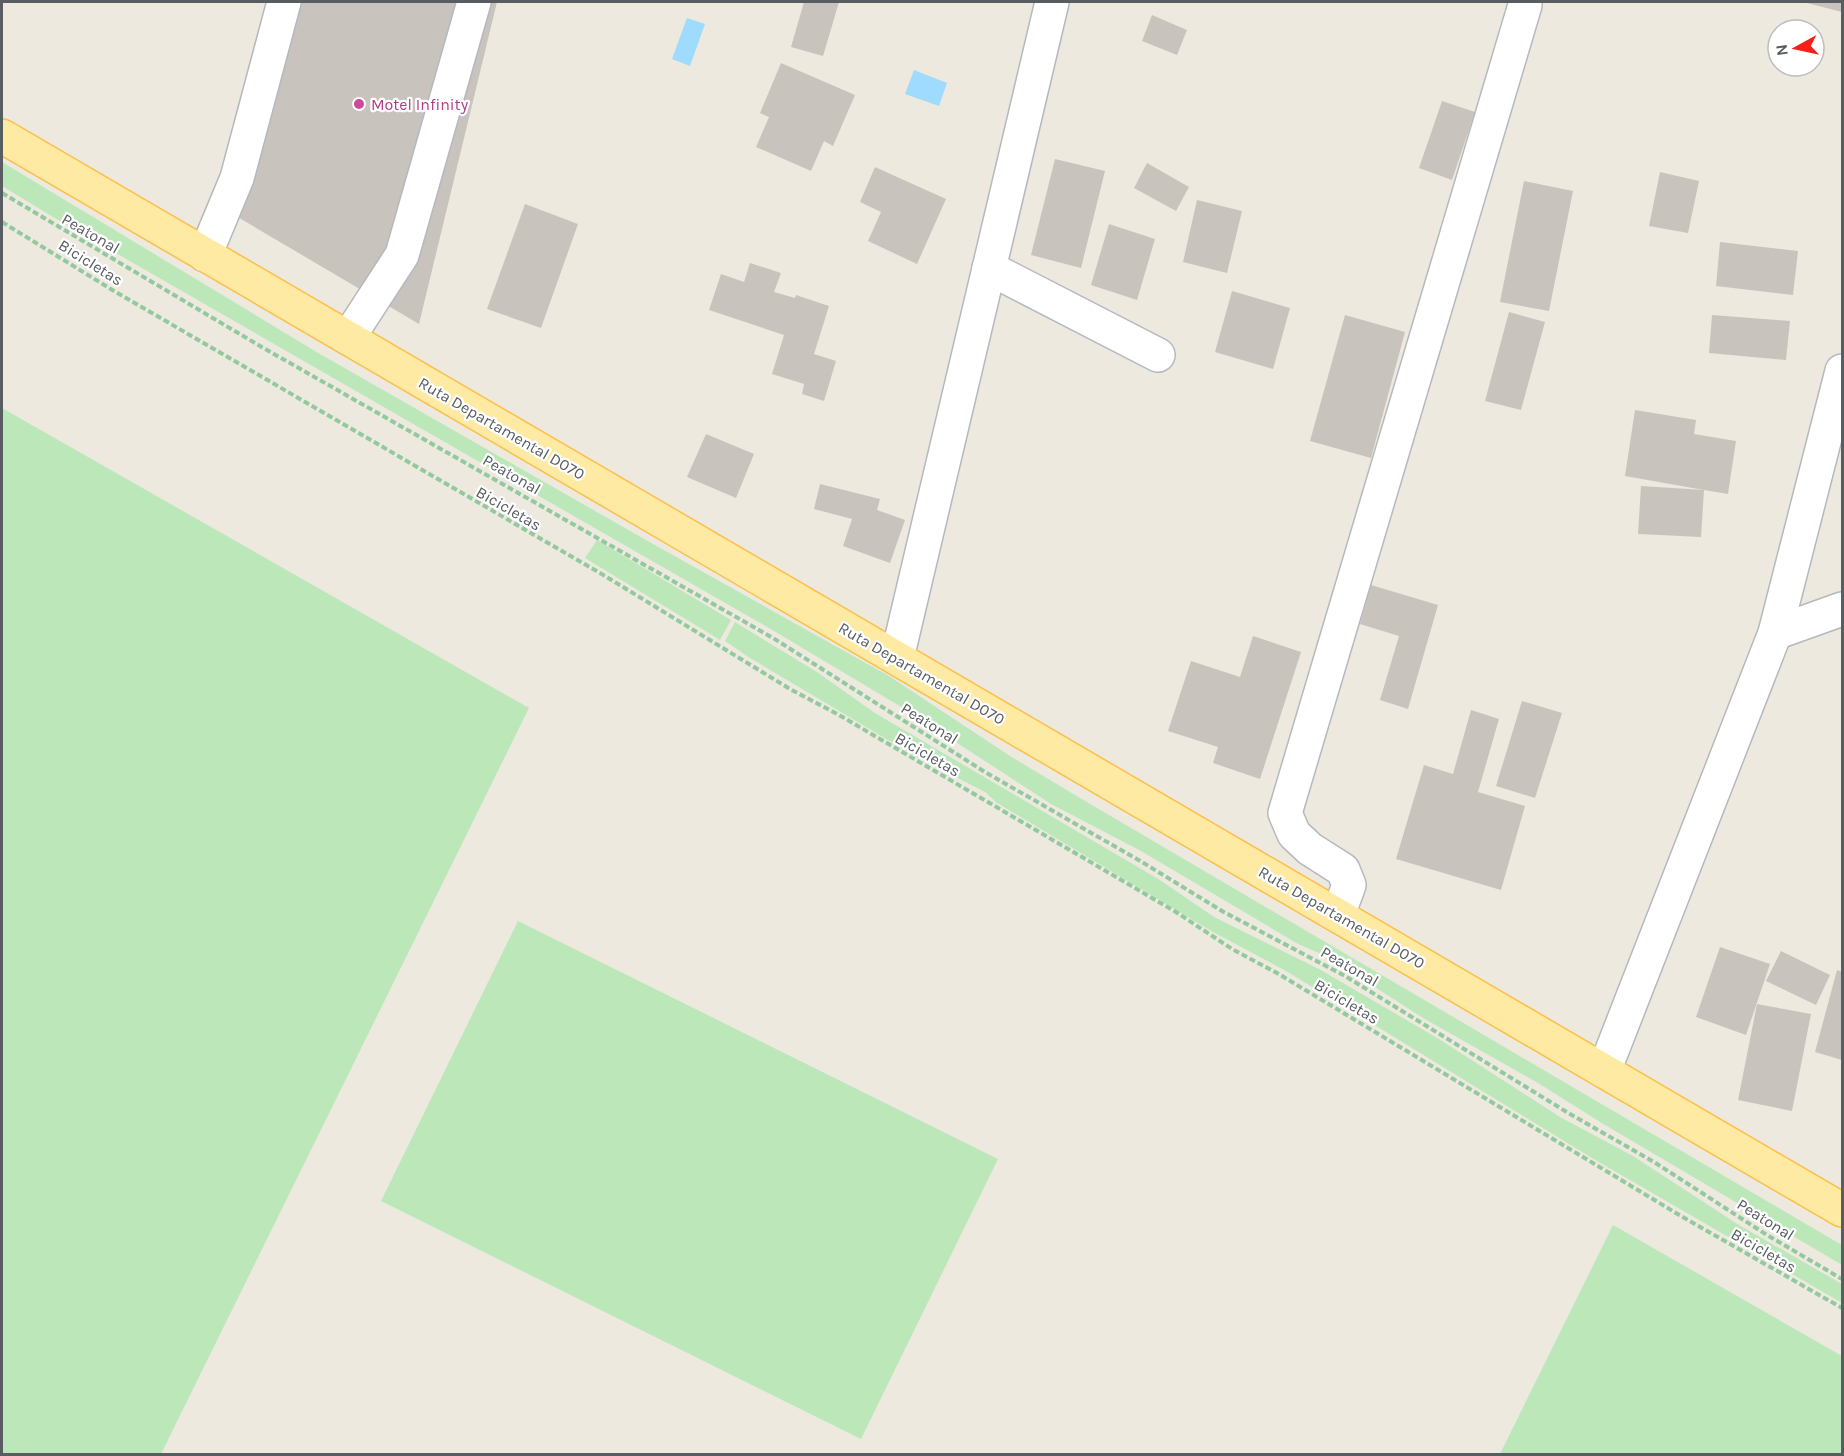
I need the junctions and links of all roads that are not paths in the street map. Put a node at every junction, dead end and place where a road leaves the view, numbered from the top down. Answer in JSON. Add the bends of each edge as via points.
{"nodes":[{"id":1,"x":284,"y":2,"type":"edge"},
{"id":2,"x":474,"y":2,"type":"edge"},
{"id":3,"x":1053,"y":2,"type":"edge"},
{"id":4,"x":1525,"y":5,"type":"dead end"},
{"id":5,"x":2,"y":136,"type":"edge"},
{"id":6,"x":205,"y":255,"type":"junction"},
{"id":7,"x":989,"y":268,"type":"junction"},
{"id":8,"x":348,"y":338,"type":"junction"},
{"id":9,"x":1158,"y":355,"type":"dead end"},
{"id":10,"x":1842,"y":371,"type":"edge"},
{"id":11,"x":1842,"y":609,"type":"edge"},
{"id":12,"x":1775,"y":633,"type":"junction"},
{"id":13,"x":897,"y":658,"type":"junction"},
{"id":14,"x":1338,"y":915,"type":"junction"},
{"id":15,"x":1604,"y":1071,"type":"junction"},
{"id":16,"x":1842,"y":1210,"type":"edge"}],
"edges":[{"from":1,"to":6,"type":"street","via":[[237,178]]},
{"from":2,"to":8,"type":"street","via":[[402,255]]},
{"from":3,"to":7,"type":"street"},
{"from":4,"to":14,"type":"street","via":[[1285,813],[1294,834],[1342,870],[1349,885]]},
{"from":5,"to":6,"type":"main road","name":"Ruta Departamental D070"},
{"from":6,"to":8,"type":"main road","name":"Ruta Departamental D070"},
{"from":7,"to":9,"type":"street"},
{"from":7,"to":13,"type":"street"},
{"from":8,"to":13,"type":"main road","name":"Ruta Departamental D070"},
{"from":10,"to":12,"type":"street"},
{"from":11,"to":12,"type":"street"},
{"from":12,"to":15,"type":"street"},
{"from":13,"to":14,"type":"main road","name":"Ruta Departamental D070"},
{"from":14,"to":15,"type":"main road","name":"Ruta Departamental D070"},
{"from":15,"to":16,"type":"main road","name":"Ruta Departamental D070"}]}
